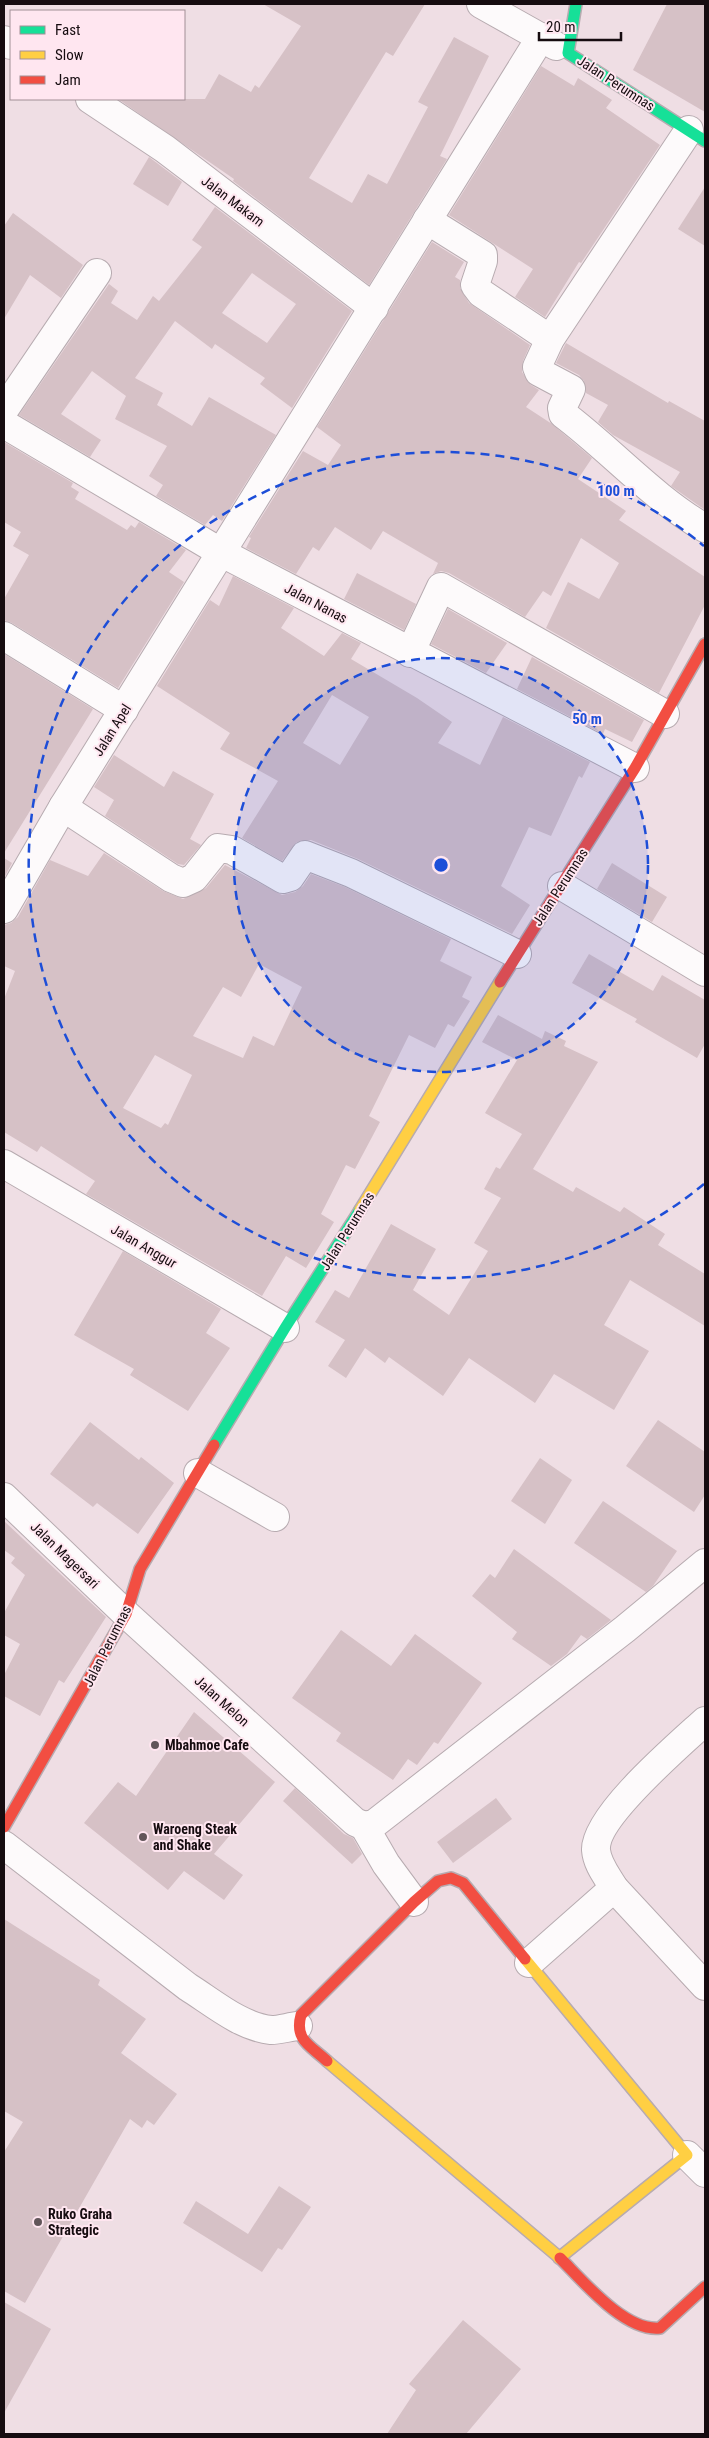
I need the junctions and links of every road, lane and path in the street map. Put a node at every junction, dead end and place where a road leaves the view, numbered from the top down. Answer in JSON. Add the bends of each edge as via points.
{"nodes":[{"id":1,"x":482,"y":4,"type":"edge"},
{"id":2,"x":576,"y":4,"type":"edge"},
{"id":3,"x":541,"y":38,"type":"junction"},
{"id":4,"x":568,"y":53,"type":"junction"},
{"id":5,"x":92,"y":100,"type":"edge"},
{"id":6,"x":697,"y":136,"type":"edge"},
{"id":7,"x":427,"y":220,"type":"junction"},
{"id":8,"x":96,"y":273,"type":"dead end"},
{"id":9,"x":374,"y":308,"type":"junction"},
{"id":10,"x":550,"y":339,"type":"junction"},
{"id":11,"x":4,"y":410,"type":"edge"},
{"id":12,"x":4,"y":424,"type":"edge"},
{"id":13,"x":705,"y":528,"type":"edge"},
{"id":14,"x":222,"y":553,"type":"junction"},
{"id":15,"x":4,"y":636,"type":"edge"},
{"id":16,"x":705,"y":644,"type":"edge"},
{"id":17,"x":410,"y":653,"type":"junction"},
{"id":18,"x":124,"y":710,"type":"junction"},
{"id":19,"x":665,"y":714,"type":"junction"},
{"id":20,"x":635,"y":768,"type":"junction"},
{"id":21,"x":63,"y":807,"type":"junction"},
{"id":22,"x":562,"y":886,"type":"junction"},
{"id":23,"x":4,"y":909,"type":"edge"},
{"id":24,"x":517,"y":954,"type":"junction"},
{"id":25,"x":705,"y":972,"type":"edge"},
{"id":26,"x":4,"y":1164,"type":"edge"},
{"id":27,"x":284,"y":1328,"type":"junction"},
{"id":28,"x":198,"y":1473,"type":"junction"},
{"id":29,"x":4,"y":1497,"type":"edge"},
{"id":30,"x":275,"y":1517,"type":"dead end"},
{"id":31,"x":705,"y":1563,"type":"edge"},
{"id":32,"x":126,"y":1614,"type":"junction"},
{"id":33,"x":705,"y":1721,"type":"edge"},
{"id":34,"x":364,"y":1826,"type":"junction"},
{"id":35,"x":4,"y":1827,"type":"edge"},
{"id":36,"x":4,"y":1845,"type":"edge"},
{"id":37,"x":614,"y":1888,"type":"junction"},
{"id":38,"x":414,"y":1902,"type":"junction"},
{"id":39,"x":529,"y":1963,"type":"junction"},
{"id":40,"x":705,"y":1986,"type":"edge"},
{"id":41,"x":298,"y":2026,"type":"junction"},
{"id":42,"x":696,"y":2164,"type":"edge"},
{"id":43,"x":559,"y":2258,"type":"junction"},
{"id":44,"x":705,"y":2287,"type":"edge"}],
"edges":[{"from":1,"to":3,"type":"street"},
{"from":2,"to":4,"type":"street","name":"Jalan Perumnas"},
{"from":3,"to":4,"type":"street"},
{"from":3,"to":7,"type":"street","name":"Jalan Apel"},
{"from":4,"to":6,"type":"street","name":"Jalan Perumnas"},
{"from":5,"to":9,"type":"street","name":"Jalan Makam","via":[[165,149]]},
{"from":6,"to":10,"type":"street"},
{"from":7,"to":9,"type":"street","name":"Jalan Apel"},
{"from":7,"to":10,"type":"street","via":[[483,254],[475,285],[481,293]]},
{"from":8,"to":11,"type":"street"},
{"from":9,"to":14,"type":"street","name":"Jalan Apel"},
{"from":10,"to":13,"type":"street","via":[[537,367],[539,372],[571,389],[562,408],[563,414],[600,442],[676,511]]},
{"from":12,"to":14,"type":"street","name":"Jalan Nanas"},
{"from":14,"to":17,"type":"street","name":"Jalan Nanas"},
{"from":14,"to":18,"type":"street","name":"Jalan Apel"},
{"from":15,"to":18,"type":"street"},
{"from":16,"to":19,"type":"street","name":"Jalan Perumnas"},
{"from":17,"to":19,"type":"street","via":[[441,587]]},
{"from":17,"to":20,"type":"street","name":"Jalan Nanas"},
{"from":18,"to":21,"type":"street","name":"Jalan Apel"},
{"from":19,"to":20,"type":"street","name":"Jalan Perumnas"},
{"from":20,"to":22,"type":"street","name":"Jalan Perumnas"},
{"from":21,"to":23,"type":"street","name":"Jalan Apel"},
{"from":21,"to":24,"type":"street","via":[[170,878],[183,883],[194,878],[218,848],[232,850],[283,879],[290,877],[305,855],[351,872]]},
{"from":22,"to":24,"type":"street","name":"Jalan Perumnas"},
{"from":22,"to":25,"type":"street"},
{"from":24,"to":27,"type":"street","name":"Jalan Perumnas","via":[[324,1269]]},
{"from":26,"to":27,"type":"street","name":"Jalan Anggur"},
{"from":27,"to":28,"type":"street","name":"Jalan Perumnas"},
{"from":28,"to":30,"type":"street"},
{"from":28,"to":32,"type":"street","name":"Jalan Perumnas","via":[[140,1569]]},
{"from":29,"to":32,"type":"street","name":"Jalan Magersari"},
{"from":31,"to":34,"type":"street","via":[[374,1824]]},
{"from":32,"to":34,"type":"street","name":"Jalan Melon","via":[[355,1822]]},
{"from":32,"to":35,"type":"street","name":"Jalan Perumnas"},
{"from":33,"to":37,"type":"street","via":[[614,1810],[602,1828],[597,1857]]},
{"from":34,"to":38,"type":"street","via":[[386,1864]]},
{"from":36,"to":41,"type":"street","via":[[216,2005],[247,2022],[271,2030]]},
{"from":37,"to":39,"type":"street"},
{"from":37,"to":40,"type":"street"},
{"from":38,"to":39,"type":"street","via":[[438,1881],[451,1878],[463,1883]]},
{"from":38,"to":41,"type":"street","via":[[302,2015]]},
{"from":39,"to":42,"type":"street"},
{"from":41,"to":43,"type":"street","via":[[302,2039]]},
{"from":42,"to":43,"type":"street"},
{"from":43,"to":44,"type":"street","via":[[604,2302],[646,2328],[656,2329],[664,2325]]}]}
